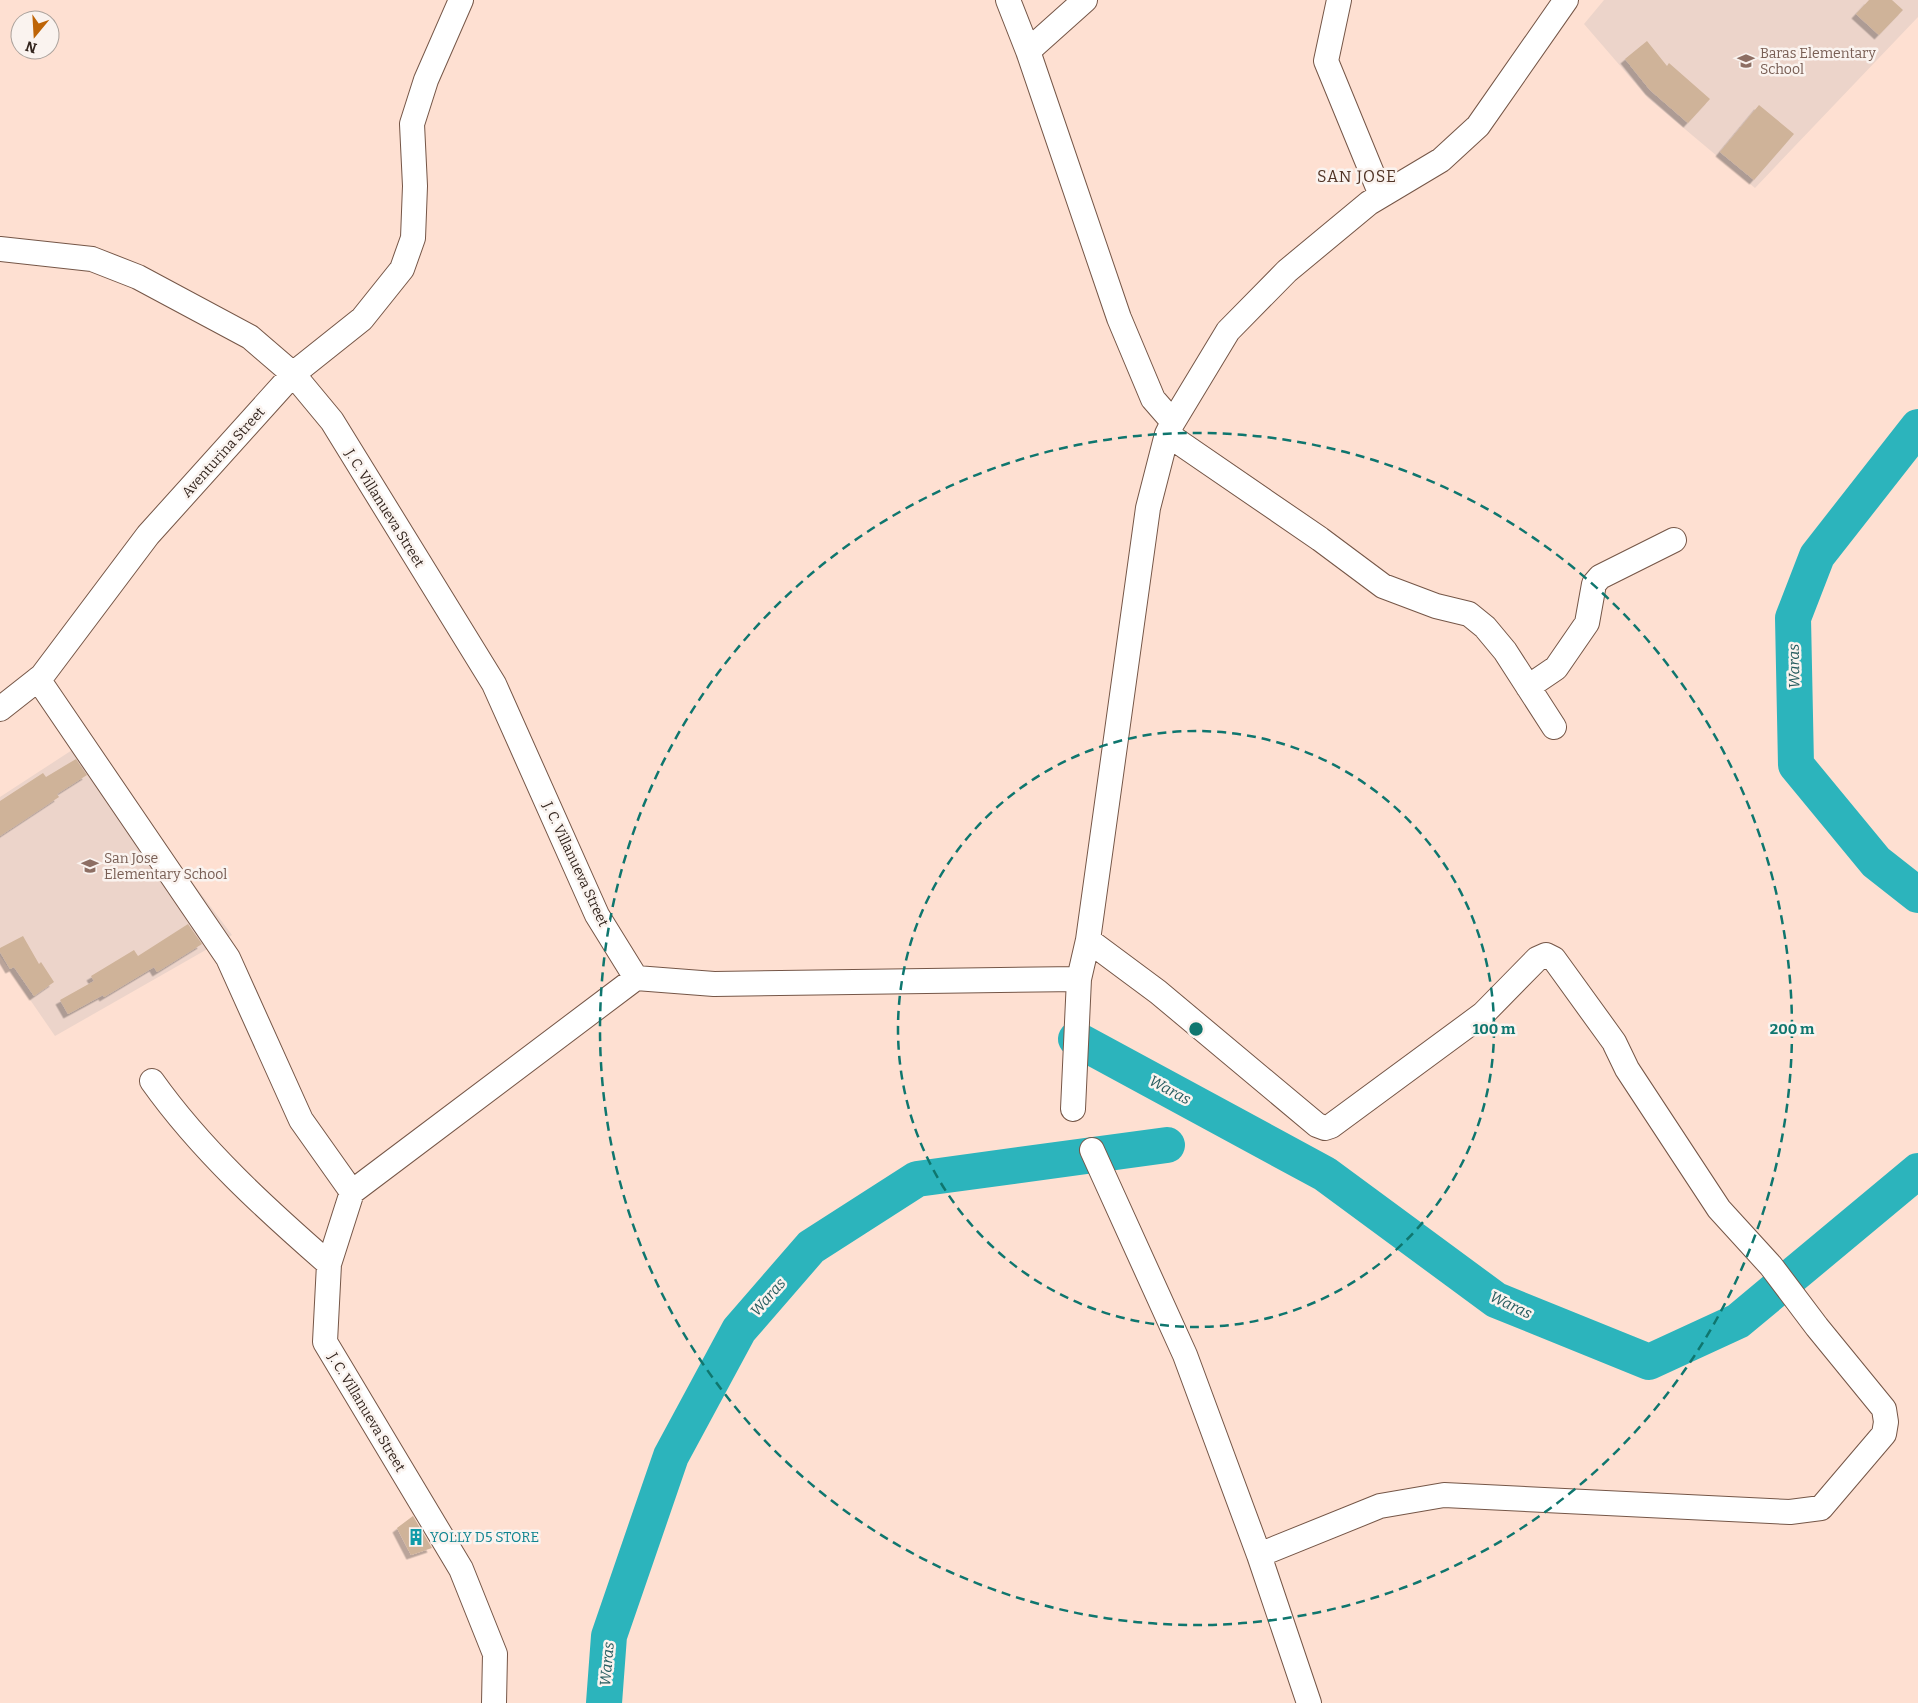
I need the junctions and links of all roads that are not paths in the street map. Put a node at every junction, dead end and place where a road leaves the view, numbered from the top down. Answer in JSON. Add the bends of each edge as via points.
{"nodes":[{"id":1,"x":461,"y":0,"type":"edge"},
{"id":2,"x":1008,"y":0,"type":"edge"},
{"id":3,"x":1084,"y":0,"type":"edge"},
{"id":4,"x":1339,"y":0,"type":"edge"},
{"id":5,"x":1566,"y":0,"type":"edge"},
{"id":6,"x":1028,"y":51,"type":"junction"},
{"id":7,"x":1381,"y":196,"type":"junction"},
{"id":8,"x":0,"y":249,"type":"edge"},
{"id":9,"x":293,"y":374,"type":"junction"},
{"id":10,"x":1170,"y":428,"type":"junction"},
{"id":11,"x":1674,"y":540,"type":"dead end"},
{"id":12,"x":38,"y":679,"type":"junction"},
{"id":13,"x":1528,"y":687,"type":"junction"},
{"id":14,"x":0,"y":709,"type":"edge"},
{"id":15,"x":1554,"y":726,"type":"dead end"},
{"id":16,"x":1088,"y":940,"type":"junction"},
{"id":17,"x":636,"y":978,"type":"junction"},
{"id":18,"x":1079,"y":979,"type":"junction"},
{"id":19,"x":152,"y":1082,"type":"dead end"},
{"id":20,"x":1073,"y":1109,"type":"dead end"},
{"id":21,"x":1092,"y":1150,"type":"dead end"},
{"id":22,"x":352,"y":1192,"type":"junction"},
{"id":23,"x":329,"y":1264,"type":"junction"},
{"id":24,"x":1259,"y":1555,"type":"junction"},
{"id":25,"x":494,"y":1703,"type":"edge"},
{"id":26,"x":1309,"y":1703,"type":"edge"}],
"edges":[{"from":1,"to":9,"type":"street","name":"Aventurina Street","via":[[426,80],[412,124],[413,238],[402,268],[362,319]]},
{"from":2,"to":6,"type":"street"},
{"from":3,"to":6,"type":"street"},
{"from":4,"to":7,"type":"street","via":[[1326,61]]},
{"from":5,"to":7,"type":"street","via":[[1478,126],[1441,160]]},
{"from":6,"to":10,"type":"street","via":[[1119,318],[1153,399]]},
{"from":7,"to":10,"type":"street","via":[[1331,232],[1228,331]]},
{"from":8,"to":9,"type":"street","name":"J. C. Villanueva Street","via":[[92,259],[138,277],[250,337]]},
{"from":9,"to":12,"type":"street","name":"Aventurina Street","via":[[148,535]]},
{"from":9,"to":17,"type":"street","name":"J. C. Villanueva Street","via":[[332,421],[494,684],[597,915]]},
{"from":10,"to":13,"type":"street","via":[[1383,586],[1468,614],[1485,627],[1505,651]]},
{"from":10,"to":16,"type":"street","via":[[1148,508]]},
{"from":11,"to":13,"type":"street","via":[[1600,577],[1594,584],[1587,623],[1556,668]]},
{"from":12,"to":14,"type":"street","name":"Aventurina Street"},
{"from":12,"to":22,"type":"street","via":[[228,958],[301,1120]]},
{"from":13,"to":15,"type":"street"},
{"from":16,"to":18,"type":"street"},
{"from":16,"to":24,"type":"street","via":[[1158,992],[1324,1128],[1483,1014],[1537,959],[1546,955],[1554,960],[1614,1042],[1628,1069],[1719,1208],[1771,1266],[1884,1408],[1884,1434],[1821,1508],[1790,1512],[1444,1495],[1380,1506]]},
{"from":17,"to":18,"type":"street","via":[[714,984]]},
{"from":17,"to":22,"type":"street"},
{"from":18,"to":20,"type":"street"},
{"from":19,"to":23,"type":"street","via":[[177,1117],[278,1220]]},
{"from":21,"to":24,"type":"street","via":[[1185,1355]]},
{"from":22,"to":23,"type":"street","name":"J. C. Villanueva Street"},
{"from":23,"to":25,"type":"street","name":"J. C. Villanueva Street","via":[[325,1342],[461,1569],[495,1654]]},
{"from":24,"to":26,"type":"street"}]}
